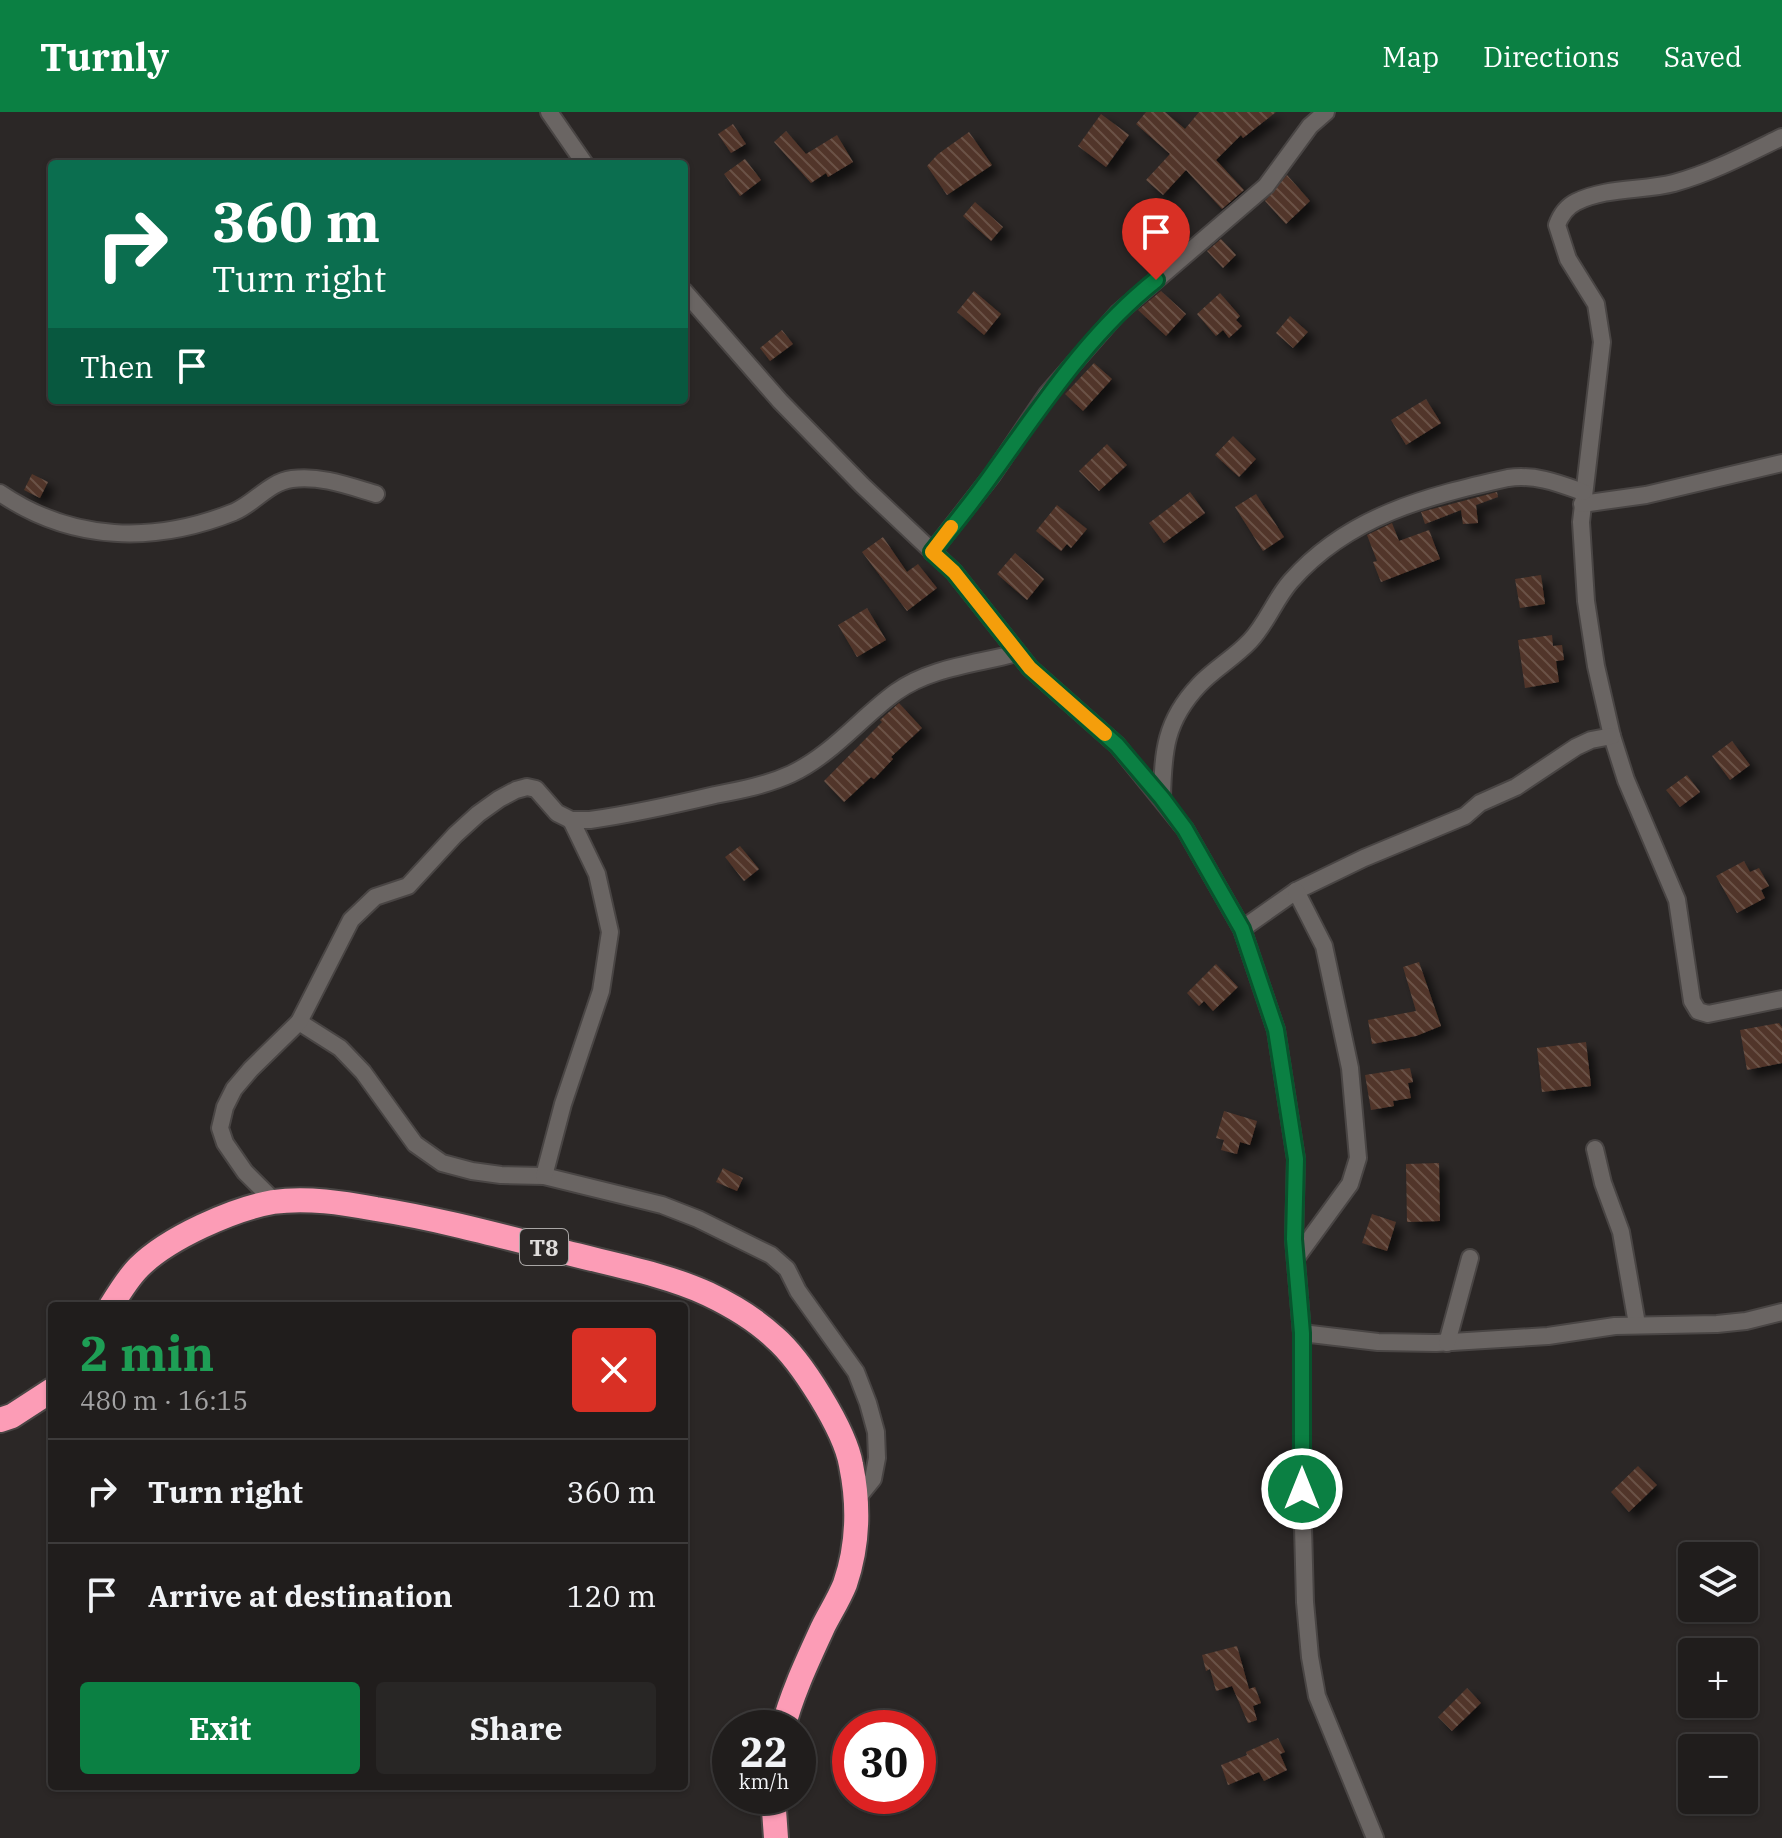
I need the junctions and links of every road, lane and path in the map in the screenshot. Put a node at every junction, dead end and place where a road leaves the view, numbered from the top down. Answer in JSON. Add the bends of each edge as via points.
{"nodes":[{"id":1,"x":549,"y":112,"type":"edge"},
{"id":2,"x":1326,"y":112,"type":"edge"},
{"id":3,"x":1782,"y":137,"type":"edge"},
{"id":4,"x":582,"y":160,"type":"edge"},
{"id":5,"x":688,"y":296,"type":"edge"},
{"id":6,"x":1782,"y":463,"type":"edge"},
{"id":7,"x":0,"y":493,"type":"edge"},
{"id":8,"x":376,"y":494,"type":"dead end"},
{"id":9,"x":1582,"y":498,"type":"junction"},
{"id":10,"x":932,"y":552,"type":"junction"},
{"id":11,"x":1017,"y":653,"type":"junction"},
{"id":12,"x":1612,"y":736,"type":"junction"},
{"id":13,"x":1162,"y":798,"type":"junction"},
{"id":14,"x":571,"y":820,"type":"junction"},
{"id":15,"x":1296,"y":891,"type":"junction"},
{"id":16,"x":1242,"y":929,"type":"junction"},
{"id":17,"x":1782,"y":999,"type":"edge"},
{"id":18,"x":299,"y":1022,"type":"junction"},
{"id":19,"x":1595,"y":1149,"type":"dead end"},
{"id":20,"x":544,"y":1176,"type":"junction"},
{"id":21,"x":275,"y":1202,"type":"junction"},
{"id":22,"x":1296,"y":1258,"type":"junction"},
{"id":23,"x":1470,"y":1258,"type":"dead end"},
{"id":24,"x":114,"y":1302,"type":"edge"},
{"id":25,"x":1782,"y":1312,"type":"edge"},
{"id":26,"x":1637,"y":1324,"type":"junction"},
{"id":27,"x":1302,"y":1333,"type":"junction"},
{"id":28,"x":1447,"y":1343,"type":"junction"},
{"id":29,"x":48,"y":1393,"type":"edge"},
{"id":30,"x":0,"y":1420,"type":"edge"},
{"id":31,"x":856,"y":1500,"type":"junction"},
{"id":32,"x":789,"y":1710,"type":"edge"},
{"id":33,"x":774,"y":1814,"type":"edge"},
{"id":34,"x":776,"y":1838,"type":"edge"},
{"id":35,"x":1375,"y":1838,"type":"edge"}],
"edges":[{"from":1,"to":4,"type":"street"},
{"from":2,"to":10,"type":"street","via":[[1266,186],[1118,313],[1047,394]]},
{"from":3,"to":9,"type":"street","via":[[1675,183],[1593,196],[1562,212],[1557,225],[1561,243],[1596,304],[1602,342]]},
{"from":5,"to":10,"type":"street","via":[[780,401]]},
{"from":6,"to":9,"type":"street","via":[[1646,495]]},
{"from":7,"to":8,"type":"street","via":[[25,510],[64,524],[135,535],[185,528],[237,511],[288,479],[310,477]]},
{"from":9,"to":12,"type":"street","via":[[1586,601]]},
{"from":9,"to":13,"type":"street","via":[[1539,478],[1495,481],[1412,501],[1327,547],[1286,587],[1259,632],[1198,686],[1173,722],[1165,741]]},
{"from":10,"to":11,"type":"street"},
{"from":11,"to":13,"type":"street","via":[[1117,745]]},
{"from":11,"to":14,"type":"street","via":[[918,679],[827,752],[771,782],[622,816]]},
{"from":12,"to":15,"type":"street","via":[[1576,747],[1465,816]]},
{"from":12,"to":17,"type":"street","via":[[1635,807],[1677,900],[1688,982],[1698,1011],[1708,1014]]},
{"from":13,"to":16,"type":"street"},
{"from":14,"to":18,"type":"street","via":[[557,813],[536,789],[527,787],[499,799],[455,835],[408,886],[375,897],[351,920]]},
{"from":14,"to":20,"type":"street","via":[[597,874],[610,932],[601,991]]},
{"from":15,"to":16,"type":"street"},
{"from":15,"to":22,"type":"street","via":[[1324,946],[1350,1068],[1358,1158],[1350,1184]]},
{"from":16,"to":22,"type":"street","via":[[1276,1030],[1288,1100],[1296,1159]]},
{"from":18,"to":20,"type":"street","via":[[340,1048],[415,1144],[442,1163],[501,1175]]},
{"from":18,"to":21,"type":"street","via":[[234,1089],[220,1128],[245,1172]]},
{"from":19,"to":26,"type":"street","via":[[1621,1232]]},
{"from":20,"to":31,"type":"street","via":[[662,1205],[758,1248],[787,1269],[856,1372],[868,1403],[877,1458],[873,1479]]},
{"from":21,"to":24,"type":"highway","number":"T8","via":[[226,1216],[165,1245],[138,1268]]},
{"from":21,"to":31,"type":"highway","number":"T8","via":[[345,1203],[435,1219],[708,1294],[776,1338],[803,1371],[839,1430],[851,1462]]},
{"from":22,"to":27,"type":"street"},
{"from":23,"to":28,"type":"street"},
{"from":25,"to":26,"type":"street","via":[[1717,1324]]},
{"from":26,"to":28,"type":"street"},
{"from":27,"to":28,"type":"street"},
{"from":27,"to":35,"type":"street","via":[[1310,1657],[1317,1696]]},
{"from":29,"to":30,"type":"highway"},
{"from":31,"to":32,"type":"highway","number":"T8","via":[[856,1540],[845,1584]]},
{"from":33,"to":34,"type":"highway"}]}
